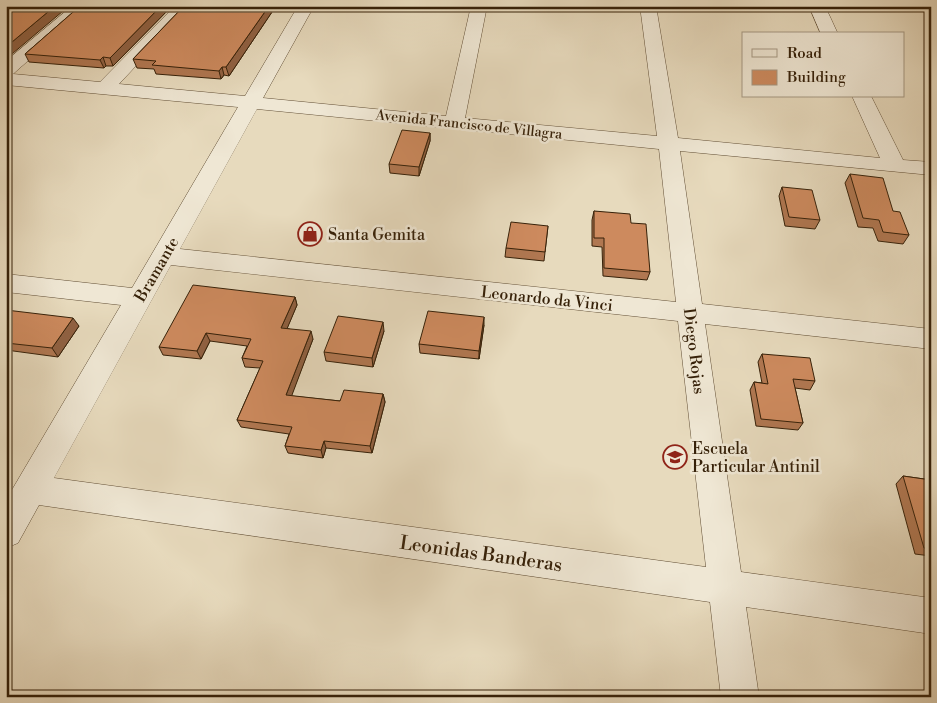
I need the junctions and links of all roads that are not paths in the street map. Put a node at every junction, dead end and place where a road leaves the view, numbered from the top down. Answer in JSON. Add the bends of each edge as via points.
{"nodes":[{"id":1,"x":82,"y":6,"type":"edge"},
{"id":2,"x":184,"y":6,"type":"edge"},
{"id":3,"x":306,"y":6,"type":"edge"},
{"id":4,"x":479,"y":6,"type":"edge"},
{"id":5,"x":648,"y":6,"type":"edge"},
{"id":6,"x":816,"y":6,"type":"edge"},
{"id":7,"x":829,"y":32,"type":"edge"},
{"id":8,"x":6,"y":71,"type":"edge"},
{"id":9,"x":6,"y":79,"type":"edge"},
{"id":10,"x":104,"y":89,"type":"junction"},
{"id":11,"x":862,"y":98,"type":"edge"},
{"id":12,"x":251,"y":103,"type":"junction"},
{"id":13,"x":454,"y":123,"type":"junction"},
{"id":14,"x":668,"y":144,"type":"junction"},
{"id":15,"x":895,"y":166,"type":"junction"},
{"id":16,"x":931,"y":169,"type":"edge"},
{"id":17,"x":164,"y":256,"type":"junction"},
{"id":18,"x":6,"y":283,"type":"edge"},
{"id":19,"x":140,"y":298,"type":"junction"},
{"id":20,"x":690,"y":314,"type":"junction"},
{"id":21,"x":931,"y":339,"type":"edge"},
{"id":22,"x":31,"y":489,"type":"junction"},
{"id":23,"x":6,"y":532,"type":"edge"},
{"id":24,"x":726,"y":587,"type":"junction"},
{"id":25,"x":931,"y":616,"type":"edge"},
{"id":26,"x":740,"y":697,"type":"edge"}],
"edges":[{"from":1,"to":8,"type":"street"},
{"from":2,"to":10,"type":"street"},
{"from":3,"to":12,"type":"street","name":"Bramante"},
{"from":4,"to":13,"type":"street"},
{"from":5,"to":14,"type":"street","name":"Diego Rojas"},
{"from":6,"to":7,"type":"street"},
{"from":9,"to":10,"type":"street","name":"Avenida Francisco de Villagra"},
{"from":10,"to":12,"type":"street","name":"Avenida Francisco de Villagra"},
{"from":11,"to":15,"type":"street"},
{"from":12,"to":13,"type":"street","name":"Avenida Francisco de Villagra"},
{"from":12,"to":17,"type":"street","name":"Bramante"},
{"from":13,"to":14,"type":"street","name":"Avenida Francisco de Villagra"},
{"from":14,"to":15,"type":"street","name":"Avenida Francisco de Villagra"},
{"from":14,"to":20,"type":"street","name":"Diego Rojas"},
{"from":15,"to":16,"type":"street","name":"Avenida Francisco de Villagra"},
{"from":17,"to":19,"type":"street","name":"Bramante"},
{"from":17,"to":20,"type":"street","name":"Leonardo da Vinci"},
{"from":18,"to":19,"type":"street"},
{"from":19,"to":22,"type":"street","name":"Bramante"},
{"from":20,"to":21,"type":"street","name":"Leonardo da Vinci"},
{"from":20,"to":24,"type":"street","name":"Diego Rojas"},
{"from":22,"to":23,"type":"street","name":"Bramante"},
{"from":22,"to":24,"type":"street","name":"Leonidas Banderas"},
{"from":24,"to":25,"type":"street","name":"Leonidas Banderas"},
{"from":24,"to":26,"type":"street","name":"Diego Rojas"}]}
